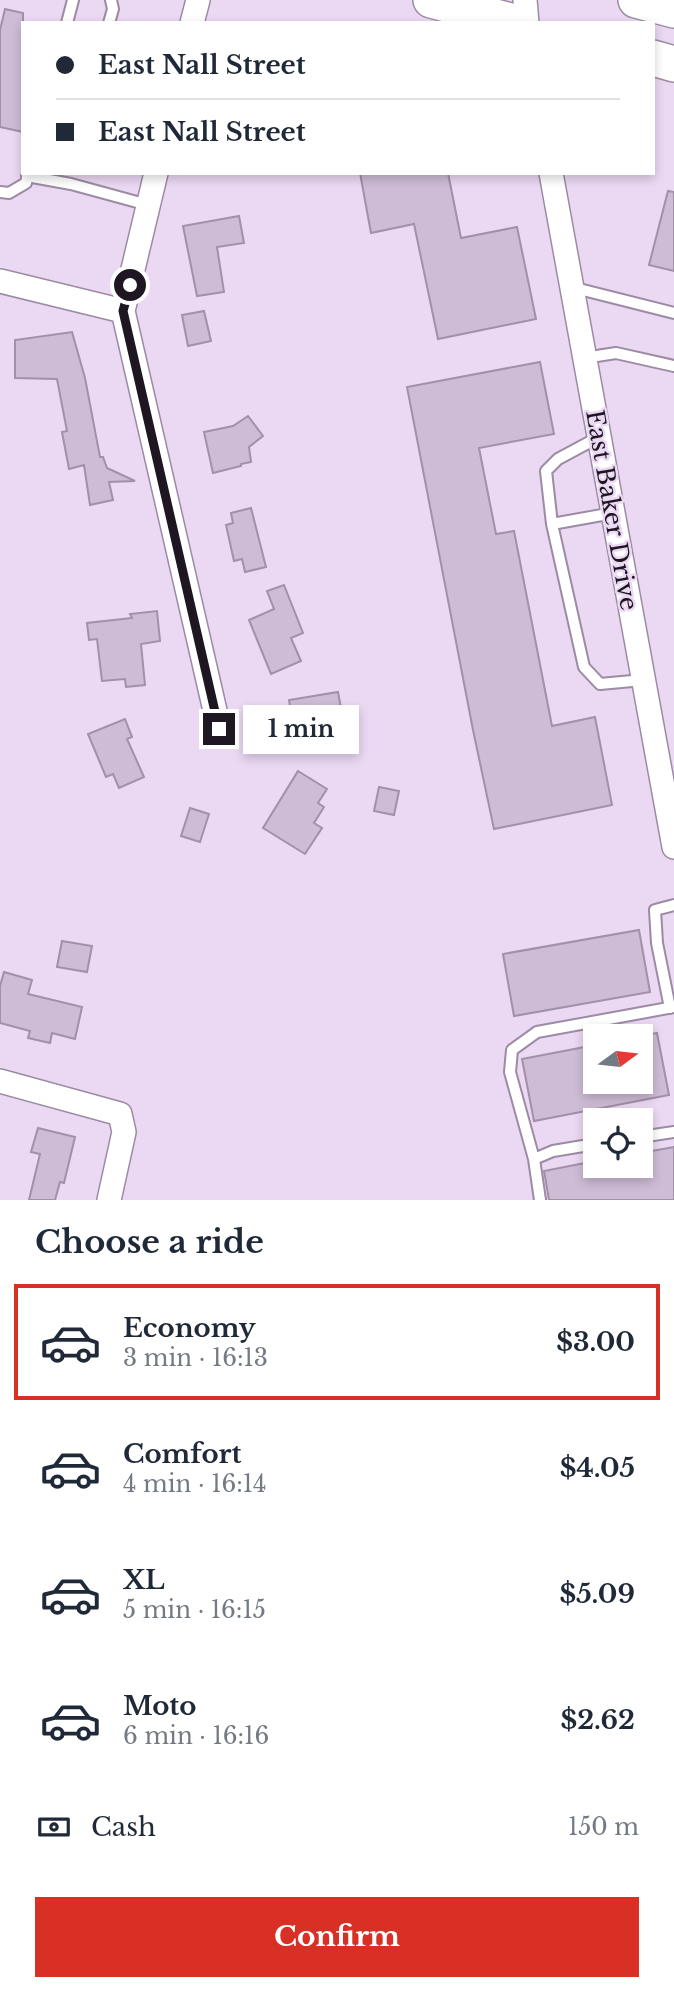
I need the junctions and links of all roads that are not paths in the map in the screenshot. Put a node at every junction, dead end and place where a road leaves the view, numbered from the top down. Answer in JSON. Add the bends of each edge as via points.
{"nodes":[{"id":1,"x":73,"y":0,"type":"edge"},
{"id":2,"x":111,"y":0,"type":"edge"},
{"id":3,"x":198,"y":0,"type":"edge"},
{"id":4,"x":525,"y":0,"type":"edge"},
{"id":5,"x":636,"y":0,"type":"edge"},
{"id":6,"x":450,"y":10,"type":"edge"},
{"id":7,"x":674,"y":10,"type":"edge"},
{"id":8,"x":68,"y":21,"type":"edge"},
{"id":9,"x":110,"y":21,"type":"edge"},
{"id":10,"x":193,"y":21,"type":"edge"},
{"id":11,"x":508,"y":21,"type":"edge"},
{"id":12,"x":527,"y":21,"type":"edge"},
{"id":13,"x":655,"y":59,"type":"edge"},
{"id":14,"x":674,"y":64,"type":"edge"},
{"id":15,"x":28,"y":175,"type":"edge"},
{"id":16,"x":156,"y":175,"type":"edge"},
{"id":17,"x":551,"y":175,"type":"edge"},
{"id":18,"x":72,"y":178,"type":"edge"},
{"id":19,"x":0,"y":191,"type":"edge"},
{"id":20,"x":148,"y":205,"type":"junction"},
{"id":21,"x":0,"y":281,"type":"edge"},
{"id":22,"x":571,"y":287,"type":"junction"},
{"id":23,"x":123,"y":311,"type":"junction"},
{"id":24,"x":674,"y":313,"type":"edge"},
{"id":25,"x":584,"y":358,"type":"junction"},
{"id":26,"x":674,"y":366,"type":"edge"},
{"id":27,"x":599,"y":438,"type":"junction"},
{"id":28,"x":613,"y":513,"type":"junction"},
{"id":29,"x":552,"y":524,"type":"junction"},
{"id":30,"x":643,"y":680,"type":"junction"},
{"id":31,"x":219,"y":729,"type":"dead end"},
{"id":32,"x":674,"y":847,"type":"edge"},
{"id":33,"x":674,"y":905,"type":"edge"},
{"id":34,"x":672,"y":1007,"type":"edge"},
{"id":35,"x":0,"y":1081,"type":"edge"},
{"id":36,"x":674,"y":1132,"type":"edge"},
{"id":37,"x":653,"y":1135,"type":"edge"},
{"id":38,"x":583,"y":1146,"type":"edge"},
{"id":39,"x":534,"y":1159,"type":"junction"},
{"id":40,"x":110,"y":1200,"type":"edge"},
{"id":41,"x":540,"y":1200,"type":"edge"}],
"edges":[{"from":1,"to":8,"type":"lane"},
{"from":2,"to":9,"type":"lane"},
{"from":3,"to":10,"type":"street"},
{"from":4,"to":12,"type":"street"},
{"from":5,"to":7,"type":"main road"},
{"from":6,"to":11,"type":"main road"},
{"from":13,"to":14,"type":"main road"},
{"from":15,"to":18,"type":"lane"},
{"from":15,"to":19,"type":"lane","via":[[26,183],[9,193]]},
{"from":16,"to":20,"type":"street"},
{"from":17,"to":22,"type":"street","name":"East Baker Drive"},
{"from":18,"to":20,"type":"lane"},
{"from":20,"to":23,"type":"street"},
{"from":21,"to":23,"type":"street"},
{"from":22,"to":24,"type":"lane"},
{"from":22,"to":25,"type":"street","name":"East Baker Drive"},
{"from":23,"to":31,"type":"street"},
{"from":25,"to":26,"type":"lane","via":[[616,353]]},
{"from":25,"to":27,"type":"street","name":"East Baker Drive"},
{"from":27,"to":28,"type":"street","name":"East Baker Drive"},
{"from":27,"to":29,"type":"lane","via":[[558,459],[546,471]]},
{"from":28,"to":29,"type":"lane"},
{"from":28,"to":30,"type":"street","name":"East Baker Drive"},
{"from":29,"to":30,"type":"lane","via":[[584,667],[600,684]]},
{"from":30,"to":32,"type":"street","name":"East Baker Drive"},
{"from":33,"to":34,"type":"lane","via":[[655,910],[657,943]]},
{"from":34,"to":39,"type":"lane","via":[[537,1032],[512,1050],[510,1072]]},
{"from":35,"to":40,"type":"street","via":[[120,1114],[124,1132]]},
{"from":36,"to":37,"type":"lane"},
{"from":38,"to":39,"type":"lane"},
{"from":39,"to":41,"type":"lane"}]}
